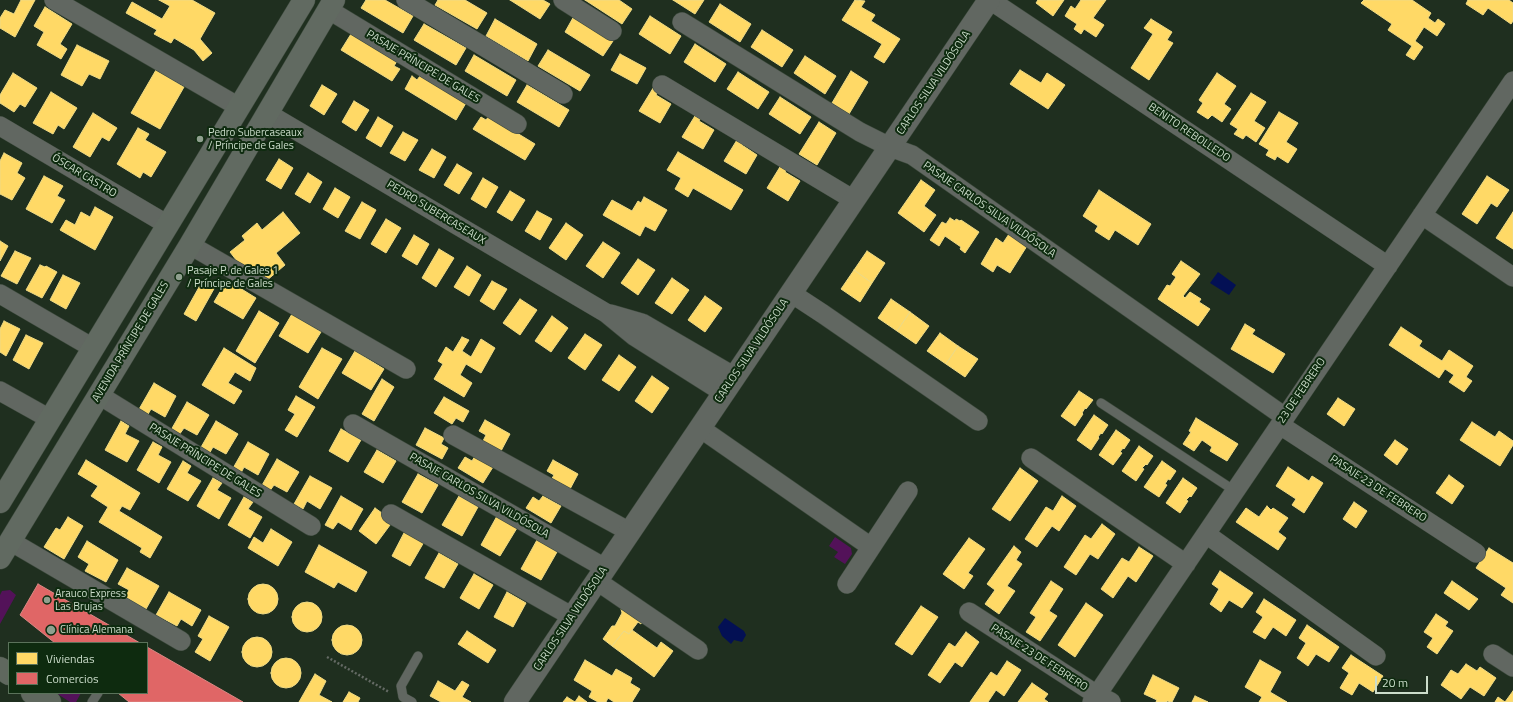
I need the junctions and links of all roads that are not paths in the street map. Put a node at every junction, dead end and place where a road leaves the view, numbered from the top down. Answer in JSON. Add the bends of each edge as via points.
{"nodes":[{"id":1,"x":54,"y":0,"type":"edge"},
{"id":2,"x":304,"y":0,"type":"edge"},
{"id":3,"x":406,"y":0,"type":"edge"},
{"id":4,"x":563,"y":0,"type":"edge"},
{"id":5,"x":990,"y":0,"type":"edge"},
{"id":6,"x":332,"y":5,"type":"edge"},
{"id":7,"x":682,"y":22,"type":"dead end"},
{"id":8,"x":612,"y":31,"type":"dead end"},
{"id":9,"x":1513,"y":81,"type":"edge"},
{"id":10,"x":662,"y":85,"type":"dead end"},
{"id":11,"x":563,"y":94,"type":"dead end"},
{"id":12,"x":239,"y":107,"type":"junction"},
{"id":13,"x":267,"y":113,"type":"junction"},
{"id":14,"x":518,"y":124,"type":"dead end"},
{"id":15,"x":0,"y":126,"type":"edge"},
{"id":16,"x":890,"y":147,"type":"junction"},
{"id":17,"x":854,"y":200,"type":"junction"},
{"id":18,"x":1422,"y":215,"type":"junction"},
{"id":19,"x":168,"y":225,"type":"junction"},
{"id":20,"x":190,"y":245,"type":"junction"},
{"id":21,"x":1388,"y":266,"type":"junction"},
{"id":22,"x":1513,"y":277,"type":"edge"},
{"id":23,"x":791,"y":293,"type":"junction"},
{"id":24,"x":0,"y":294,"type":"edge"},
{"id":25,"x":93,"y":348,"type":"junction"},
{"id":26,"x":406,"y":369,"type":"dead end"},
{"id":27,"x":729,"y":385,"type":"junction"},
{"id":28,"x":0,"y":391,"type":"edge"},
{"id":29,"x":99,"y":395,"type":"junction"},
{"id":30,"x":1102,"y":403,"type":"dead end"},
{"id":31,"x":50,"y":419,"type":"junction"},
{"id":32,"x":978,"y":421,"type":"dead end"},
{"id":33,"x":1282,"y":421,"type":"junction"},
{"id":34,"x":353,"y":424,"type":"dead end"},
{"id":35,"x":700,"y":428,"type":"junction"},
{"id":36,"x":453,"y":435,"type":"dead end"},
{"id":37,"x":1031,"y":458,"type":"dead end"},
{"id":38,"x":4,"y":489,"type":"edge"},
{"id":39,"x":908,"y":491,"type":"dead end"},
{"id":40,"x":1235,"y":491,"type":"junction"},
{"id":41,"x":391,"y":514,"type":"dead end"},
{"id":42,"x":311,"y":526,"type":"dead end"},
{"id":43,"x":630,"y":532,"type":"junction"},
{"id":44,"x":1206,"y":534,"type":"junction"},
{"id":45,"x":871,"y":547,"type":"junction"},
{"id":46,"x":5,"y":550,"type":"edge"},
{"id":47,"x":1476,"y":554,"type":"dead end"},
{"id":48,"x":1186,"y":564,"type":"junction"},
{"id":49,"x":601,"y":575,"type":"junction"},
{"id":50,"x":847,"y":584,"type":"dead end"},
{"id":51,"x":969,"y":611,"type":"dead end"},
{"id":52,"x":572,"y":617,"type":"junction"},
{"id":53,"x":180,"y":641,"type":"dead end"},
{"id":54,"x":698,"y":650,"type":"dead end"},
{"id":55,"x":1493,"y":654,"type":"dead end"},
{"id":56,"x":418,"y":656,"type":"dead end"},
{"id":57,"x":1376,"y":656,"type":"dead end"},
{"id":58,"x":1513,"y":667,"type":"edge"},
{"id":59,"x":1100,"y":700,"type":"edge"},
{"id":60,"x":412,"y":702,"type":"edge"},
{"id":61,"x":515,"y":702,"type":"edge"}],
"edges":[{"from":1,"to":12,"type":"street"},
{"from":2,"to":12,"type":"main road"},
{"from":3,"to":11,"type":"street"},
{"from":4,"to":8,"type":"street"},
{"from":5,"to":16,"type":"street","name":"CARLOS SILVA VILDÓSOLA"},
{"from":5,"to":21,"type":"street","name":"BENITO REBOLLEDO"},
{"from":6,"to":13,"type":"main road","name":"AVENIDA PRÍNCIPE DE GALES"},
{"from":6,"to":14,"type":"street","name":"PASAJE PRÍNCIPE DE GALES"},
{"from":7,"to":16,"type":"street","name":"PASAJE CARLOS SILVA VILDÓSOLA","via":[[860,132]]},
{"from":9,"to":18,"type":"street","name":"23 DE FEBRERO"},
{"from":10,"to":17,"type":"street"},
{"from":12,"to":19,"type":"main road"},
{"from":13,"to":20,"type":"main road","name":"AVENIDA PRÍNCIPE DE GALES"},
{"from":13,"to":27,"type":"street","name":"PEDRO SUBERCASEAUX","via":[[606,313],[642,323]]},
{"from":15,"to":19,"type":"street","name":"ÓSCAR CASTRO"},
{"from":16,"to":17,"type":"street","name":"CARLOS SILVA VILDÓSOLA"},
{"from":16,"to":33,"type":"street","name":"PASAJE CARLOS SILVA VILDÓSOLA","via":[[912,155]]},
{"from":17,"to":23,"type":"street","name":"CARLOS SILVA VILDÓSOLA"},
{"from":18,"to":21,"type":"street","name":"23 DE FEBRERO"},
{"from":18,"to":22,"type":"street"},
{"from":19,"to":25,"type":"main road"},
{"from":20,"to":26,"type":"street"},
{"from":20,"to":29,"type":"main road","name":"AVENIDA PRÍNCIPE DE GALES"},
{"from":21,"to":33,"type":"street","name":"23 DE FEBRERO"},
{"from":23,"to":27,"type":"street","name":"CARLOS SILVA VILDÓSOLA"},
{"from":23,"to":32,"type":"street"},
{"from":24,"to":25,"type":"street"},
{"from":25,"to":31,"type":"main road"},
{"from":27,"to":35,"type":"street","name":"CARLOS SILVA VILDÓSOLA"},
{"from":28,"to":31,"type":"street"},
{"from":29,"to":42,"type":"street","name":"PASAJE PRÍNCIPE DE GALES"},
{"from":29,"to":46,"type":"main road","name":"AVENIDA PRÍNCIPE DE GALES"},
{"from":30,"to":40,"type":"lane"},
{"from":31,"to":38,"type":"main road"},
{"from":33,"to":40,"type":"street","name":"23 DE FEBRERO"},
{"from":33,"to":47,"type":"street","name":"PASAJE 23 DE FEBRERO"},
{"from":34,"to":49,"type":"street","name":"PASAJE CARLOS SILVA VILDÓSOLA"},
{"from":35,"to":43,"type":"street","name":"CARLOS SILVA VILDÓSOLA"},
{"from":35,"to":45,"type":"street"},
{"from":36,"to":43,"type":"street"},
{"from":37,"to":48,"type":"street"},
{"from":39,"to":45,"type":"street"},
{"from":40,"to":44,"type":"street","name":"23 DE FEBRERO"},
{"from":41,"to":52,"type":"street"},
{"from":43,"to":49,"type":"street","name":"CARLOS SILVA VILDÓSOLA"},
{"from":44,"to":48,"type":"street","name":"23 DE FEBRERO"},
{"from":44,"to":57,"type":"street"},
{"from":45,"to":50,"type":"street"},
{"from":46,"to":53,"type":"street"},
{"from":48,"to":59,"type":"street","name":"23 DE FEBRERO"},
{"from":49,"to":52,"type":"street","name":"CARLOS SILVA VILDÓSOLA"},
{"from":49,"to":54,"type":"street","name":"PASAJE CARLOS SILVA VILDÓSOLA"},
{"from":51,"to":59,"type":"street","name":"PASAJE 23 DE FEBRERO"},
{"from":52,"to":61,"type":"street","name":"CARLOS SILVA VILDÓSOLA"},
{"from":55,"to":58,"type":"street"},
{"from":56,"to":60,"type":"lane","via":[[401,686],[403,697]]}]}
